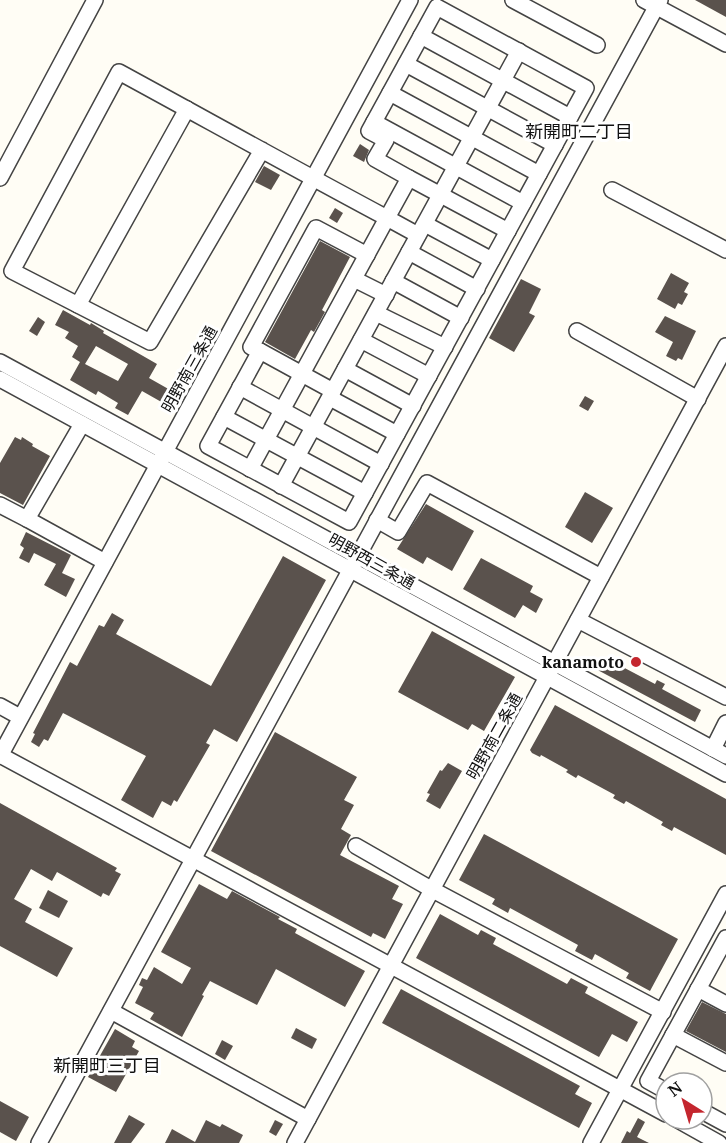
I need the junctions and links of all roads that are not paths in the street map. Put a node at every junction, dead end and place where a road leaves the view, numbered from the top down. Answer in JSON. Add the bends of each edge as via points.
{"nodes":[{"id":1,"x":95,"y":0,"type":"edge"},
{"id":2,"x":410,"y":0,"type":"edge"},
{"id":3,"x":513,"y":0,"type":"edge"},
{"id":4,"x":654,"y":2,"type":"edge"},
{"id":5,"x":421,"y":36,"type":"junction"},
{"id":6,"x":726,"y":44,"type":"edge"},
{"id":7,"x":597,"y":45,"type":"dead end"},
{"id":8,"x":519,"y":51,"type":"junction"},
{"id":9,"x":406,"y":64,"type":"junction"},
{"id":10,"x":503,"y":81,"type":"junction"},
{"id":11,"x":390,"y":93,"type":"junction"},
{"id":12,"x":187,"y":109,"type":"junction"},
{"id":13,"x":488,"y":109,"type":"junction"},
{"id":14,"x":570,"y":117,"type":"junction"},
{"id":15,"x":374,"y":122,"type":"junction"},
{"id":16,"x":472,"y":138,"type":"junction"},
{"id":17,"x":555,"y":145,"type":"junction"},
{"id":18,"x":262,"y":150,"type":"junction"},
{"id":19,"x":456,"y":166,"type":"junction"},
{"id":20,"x":539,"y":174,"type":"junction"},
{"id":21,"x":0,"y":178,"type":"edge"},
{"id":22,"x":313,"y":178,"type":"junction"},
{"id":23,"x":409,"y":178,"type":"junction"},
{"id":24,"x":612,"y":190,"type":"dead end"},
{"id":25,"x":441,"y":195,"type":"junction"},
{"id":26,"x":524,"y":203,"type":"junction"},
{"id":27,"x":387,"y":218,"type":"junction"},
{"id":28,"x":422,"y":230,"type":"junction"},
{"id":29,"x":508,"y":231,"type":"junction"},
{"id":30,"x":726,"y":250,"type":"edge"},
{"id":31,"x":409,"y":252,"type":"junction"},
{"id":32,"x":367,"y":255,"type":"junction"},
{"id":33,"x":492,"y":260,"type":"junction"},
{"id":34,"x":354,"y":279,"type":"junction"},
{"id":35,"x":393,"y":281,"type":"junction"},
{"id":36,"x":477,"y":289,"type":"junction"},
{"id":37,"x":386,"y":295,"type":"junction"},
{"id":38,"x":78,"y":305,"type":"junction"},
{"id":39,"x":376,"y":312,"type":"junction"},
{"id":40,"x":460,"y":318,"type":"junction"},
{"id":41,"x":577,"y":331,"type":"dead end"},
{"id":42,"x":361,"y":340,"type":"junction"},
{"id":43,"x":726,"y":346,"type":"edge"},
{"id":44,"x":445,"y":347,"type":"junction"},
{"id":45,"x":260,"y":351,"type":"junction"},
{"id":46,"x":0,"y":362,"type":"edge"},
{"id":47,"x":345,"y":369,"type":"junction"},
{"id":48,"x":302,"y":374,"type":"junction"},
{"id":49,"x":429,"y":376,"type":"junction"},
{"id":50,"x":0,"y":379,"type":"edge"},
{"id":51,"x":240,"y":387,"type":"junction"},
{"id":52,"x":331,"y":395,"type":"junction"},
{"id":53,"x":698,"y":399,"type":"junction"},
{"id":54,"x":412,"y":406,"type":"junction"},
{"id":55,"x":282,"y":410,"type":"junction"},
{"id":56,"x":224,"y":417,"type":"junction"},
{"id":57,"x":82,"y":424,"type":"junction"},
{"id":58,"x":314,"y":427,"type":"junction"},
{"id":59,"x":397,"y":434,"type":"junction"},
{"id":60,"x":266,"y":440,"type":"junction"},
{"id":61,"x":297,"y":457,"type":"junction"},
{"id":62,"x":161,"y":458,"type":"junction"},
{"id":63,"x":381,"y":464,"type":"junction"},
{"id":64,"x":250,"y":469,"type":"junction"},
{"id":65,"x":282,"y":486,"type":"junction"},
{"id":66,"x":365,"y":493,"type":"junction"},
{"id":67,"x":0,"y":505,"type":"edge"},
{"id":68,"x":27,"y":519,"type":"junction"},
{"id":69,"x":377,"y":520,"type":"junction"},
{"id":70,"x":105,"y":562,"type":"junction"},
{"id":71,"x":354,"y":563,"type":"junction"},
{"id":72,"x":601,"y":577,"type":"junction"},
{"id":73,"x":578,"y":620,"type":"junction"},
{"id":74,"x":554,"y":662,"type":"junction"},
{"id":75,"x":547,"y":677,"type":"junction"},
{"id":76,"x":726,"y":697,"type":"edge"},
{"id":77,"x":0,"y":706,"type":"edge"},
{"id":78,"x":20,"y":717,"type":"junction"},
{"id":79,"x":726,"y":723,"type":"edge"},
{"id":80,"x":719,"y":752,"type":"edge"},
{"id":81,"x":0,"y":755,"type":"edge"},
{"id":82,"x":726,"y":774,"type":"edge"},
{"id":83,"x":356,"y":846,"type":"dead end"},
{"id":84,"x":194,"y":859,"type":"junction"},
{"id":85,"x":431,"y":889,"type":"junction"},
{"id":86,"x":726,"y":894,"type":"edge"},
{"id":87,"x":720,"y":920,"type":"edge"},
{"id":88,"x":726,"y":938,"type":"edge"},
{"id":89,"x":692,"y":957,"type":"junction"},
{"id":90,"x":390,"y":964,"type":"junction"},
{"id":91,"x":711,"y":966,"type":"junction"},
{"id":92,"x":698,"y":989,"type":"junction"},
{"id":93,"x":726,"y":1004,"type":"edge"},
{"id":94,"x":111,"y":1011,"type":"junction"},
{"id":95,"x":663,"y":1012,"type":"junction"},
{"id":96,"x":673,"y":1035,"type":"junction"},
{"id":97,"x":643,"y":1048,"type":"junction"},
{"id":98,"x":661,"y":1058,"type":"junction"},
{"id":99,"x":726,"y":1064,"type":"edge"},
{"id":100,"x":654,"y":1085,"type":"edge"},
{"id":101,"x":621,"y":1088,"type":"junction"},
{"id":102,"x":654,"y":1107,"type":"edge"},
{"id":103,"x":308,"y":1119,"type":"junction"},
{"id":104,"x":698,"y":1131,"type":"edge"},
{"id":105,"x":39,"y":1143,"type":"edge"},
{"id":106,"x":295,"y":1143,"type":"edge"},
{"id":107,"x":591,"y":1143,"type":"edge"},
{"id":108,"x":719,"y":1143,"type":"edge"}],
"edges":[{"from":1,"to":21,"type":"street"},
{"from":2,"to":22,"type":"street","name":"明野南三条通"},
{"from":3,"to":7,"type":"street"},
{"from":4,"to":6,"type":"street"},
{"from":4,"to":69,"type":"street"},
{"from":5,"to":8,"type":"street","via":[[437,7]]},
{"from":5,"to":9,"type":"street"},
{"from":5,"to":10,"type":"street"},
{"from":8,"to":10,"type":"street"},
{"from":8,"to":14,"type":"street","via":[[586,88]]},
{"from":9,"to":11,"type":"street"},
{"from":9,"to":13,"type":"street"},
{"from":10,"to":13,"type":"street"},
{"from":10,"to":14,"type":"street"},
{"from":11,"to":15,"type":"street"},
{"from":11,"to":16,"type":"street"},
{"from":12,"to":18,"type":"street"},
{"from":12,"to":38,"type":"street"},
{"from":12,"to":38,"type":"street","via":[[119,72],[12,271]]},
{"from":13,"to":16,"type":"street"},
{"from":13,"to":17,"type":"street"},
{"from":14,"to":17,"type":"street"},
{"from":15,"to":19,"type":"street"},
{"from":15,"to":23,"type":"street","via":[[369,131],[386,140],[375,159]]},
{"from":16,"to":19,"type":"street"},
{"from":16,"to":20,"type":"street"},
{"from":17,"to":20,"type":"street"},
{"from":18,"to":22,"type":"street"},
{"from":18,"to":38,"type":"street","via":[[150,342]]},
{"from":19,"to":25,"type":"street"},
{"from":19,"to":26,"type":"street"},
{"from":20,"to":26,"type":"street"},
{"from":22,"to":27,"type":"street"},
{"from":22,"to":62,"type":"street","name":"明野南三条通"},
{"from":23,"to":25,"type":"street"},
{"from":23,"to":27,"type":"street"},
{"from":24,"to":30,"type":"street"},
{"from":25,"to":28,"type":"street"},
{"from":25,"to":29,"type":"street"},
{"from":26,"to":29,"type":"street"},
{"from":27,"to":28,"type":"street"},
{"from":27,"to":32,"type":"street"},
{"from":28,"to":31,"type":"street"},
{"from":28,"to":33,"type":"street"},
{"from":29,"to":33,"type":"street"},
{"from":31,"to":35,"type":"street"},
{"from":31,"to":36,"type":"street"},
{"from":32,"to":34,"type":"street"},
{"from":32,"to":45,"type":"street","via":[[316,228],[251,346]]},
{"from":33,"to":36,"type":"street"},
{"from":34,"to":37,"type":"street"},
{"from":34,"to":48,"type":"street"},
{"from":35,"to":37,"type":"street"},
{"from":35,"to":40,"type":"street"},
{"from":36,"to":40,"type":"street"},
{"from":37,"to":39,"type":"street"},
{"from":39,"to":42,"type":"street"},
{"from":39,"to":44,"type":"street"},
{"from":40,"to":44,"type":"street"},
{"from":41,"to":53,"type":"street"},
{"from":42,"to":47,"type":"street"},
{"from":42,"to":49,"type":"street"},
{"from":43,"to":53,"type":"street","name":"明野南二条通"},
{"from":44,"to":49,"type":"street"},
{"from":45,"to":48,"type":"street"},
{"from":45,"to":51,"type":"street"},
{"from":46,"to":62,"type":"street","name":"明野西三条通"},
{"from":47,"to":52,"type":"street"},
{"from":47,"to":54,"type":"street"},
{"from":48,"to":52,"type":"street"},
{"from":48,"to":55,"type":"street"},
{"from":49,"to":54,"type":"street"},
{"from":50,"to":57,"type":"street","name":"明野西三条通"},
{"from":51,"to":55,"type":"street"},
{"from":51,"to":56,"type":"street"},
{"from":52,"to":58,"type":"street"},
{"from":52,"to":59,"type":"street"},
{"from":53,"to":72,"type":"street","name":"明野南二条通"},
{"from":54,"to":59,"type":"street"},
{"from":55,"to":58,"type":"street"},
{"from":55,"to":60,"type":"street"},
{"from":56,"to":60,"type":"street"},
{"from":56,"to":64,"type":"street","via":[[208,446]]},
{"from":57,"to":62,"type":"street","name":"明野西三条通"},
{"from":57,"to":68,"type":"street"},
{"from":58,"to":61,"type":"street"},
{"from":58,"to":63,"type":"street"},
{"from":59,"to":63,"type":"street"},
{"from":60,"to":61,"type":"street"},
{"from":60,"to":64,"type":"street"},
{"from":61,"to":65,"type":"street"},
{"from":61,"to":66,"type":"street"},
{"from":62,"to":70,"type":"street","name":"明野南三条通"},
{"from":62,"to":71,"type":"street","name":"明野西三条通"},
{"from":63,"to":66,"type":"street"},
{"from":64,"to":65,"type":"street"},
{"from":65,"to":66,"type":"street","via":[[349,522]]},
{"from":67,"to":68,"type":"street"},
{"from":68,"to":70,"type":"street"},
{"from":69,"to":71,"type":"street"},
{"from":69,"to":72,"type":"street","via":[[398,532],[427,483]]},
{"from":70,"to":78,"type":"street","name":"明野南三条通"},
{"from":71,"to":74,"type":"street","name":"明野西三条通"},
{"from":71,"to":75,"type":"street","name":"明野西三条通"},
{"from":71,"to":84,"type":"street"},
{"from":72,"to":73,"type":"street","name":"明野南二条通"},
{"from":73,"to":74,"type":"street","name":"明野南二条通"},
{"from":73,"to":76,"type":"street"},
{"from":74,"to":75,"type":"street","name":"明野南二条通"},
{"from":74,"to":80,"type":"street","name":"明野西三条通"},
{"from":75,"to":82,"type":"street","name":"明野西三条通"},
{"from":75,"to":85,"type":"street","name":"明野南二条通"},
{"from":77,"to":78,"type":"street"},
{"from":78,"to":81,"type":"street","name":"明野南三条通"},
{"from":79,"to":80,"type":"street"},
{"from":81,"to":84,"type":"street"},
{"from":83,"to":85,"type":"street"},
{"from":84,"to":90,"type":"street"},
{"from":84,"to":94,"type":"street"},
{"from":85,"to":90,"type":"street","name":"明野南二条通"},
{"from":85,"to":95,"type":"street"},
{"from":86,"to":87,"type":"street"},
{"from":87,"to":89,"type":"street"},
{"from":88,"to":91,"type":"street"},
{"from":89,"to":91,"type":"street"},
{"from":89,"to":95,"type":"street"},
{"from":90,"to":101,"type":"street"},
{"from":90,"to":103,"type":"street","name":"明野南二条通"},
{"from":91,"to":92,"type":"street"},
{"from":92,"to":93,"type":"street"},
{"from":92,"to":96,"type":"street"},
{"from":94,"to":103,"type":"street"},
{"from":94,"to":105,"type":"street"},
{"from":95,"to":97,"type":"street"},
{"from":96,"to":98,"type":"street"},
{"from":96,"to":99,"type":"street"},
{"from":97,"to":98,"type":"street"},
{"from":97,"to":101,"type":"street"},
{"from":98,"to":100,"type":"street","via":[[648,1081]]},
{"from":101,"to":102,"type":"street"},
{"from":101,"to":107,"type":"street"},
{"from":103,"to":106,"type":"street","name":"明野南二条通"},
{"from":104,"to":108,"type":"street"}]}
